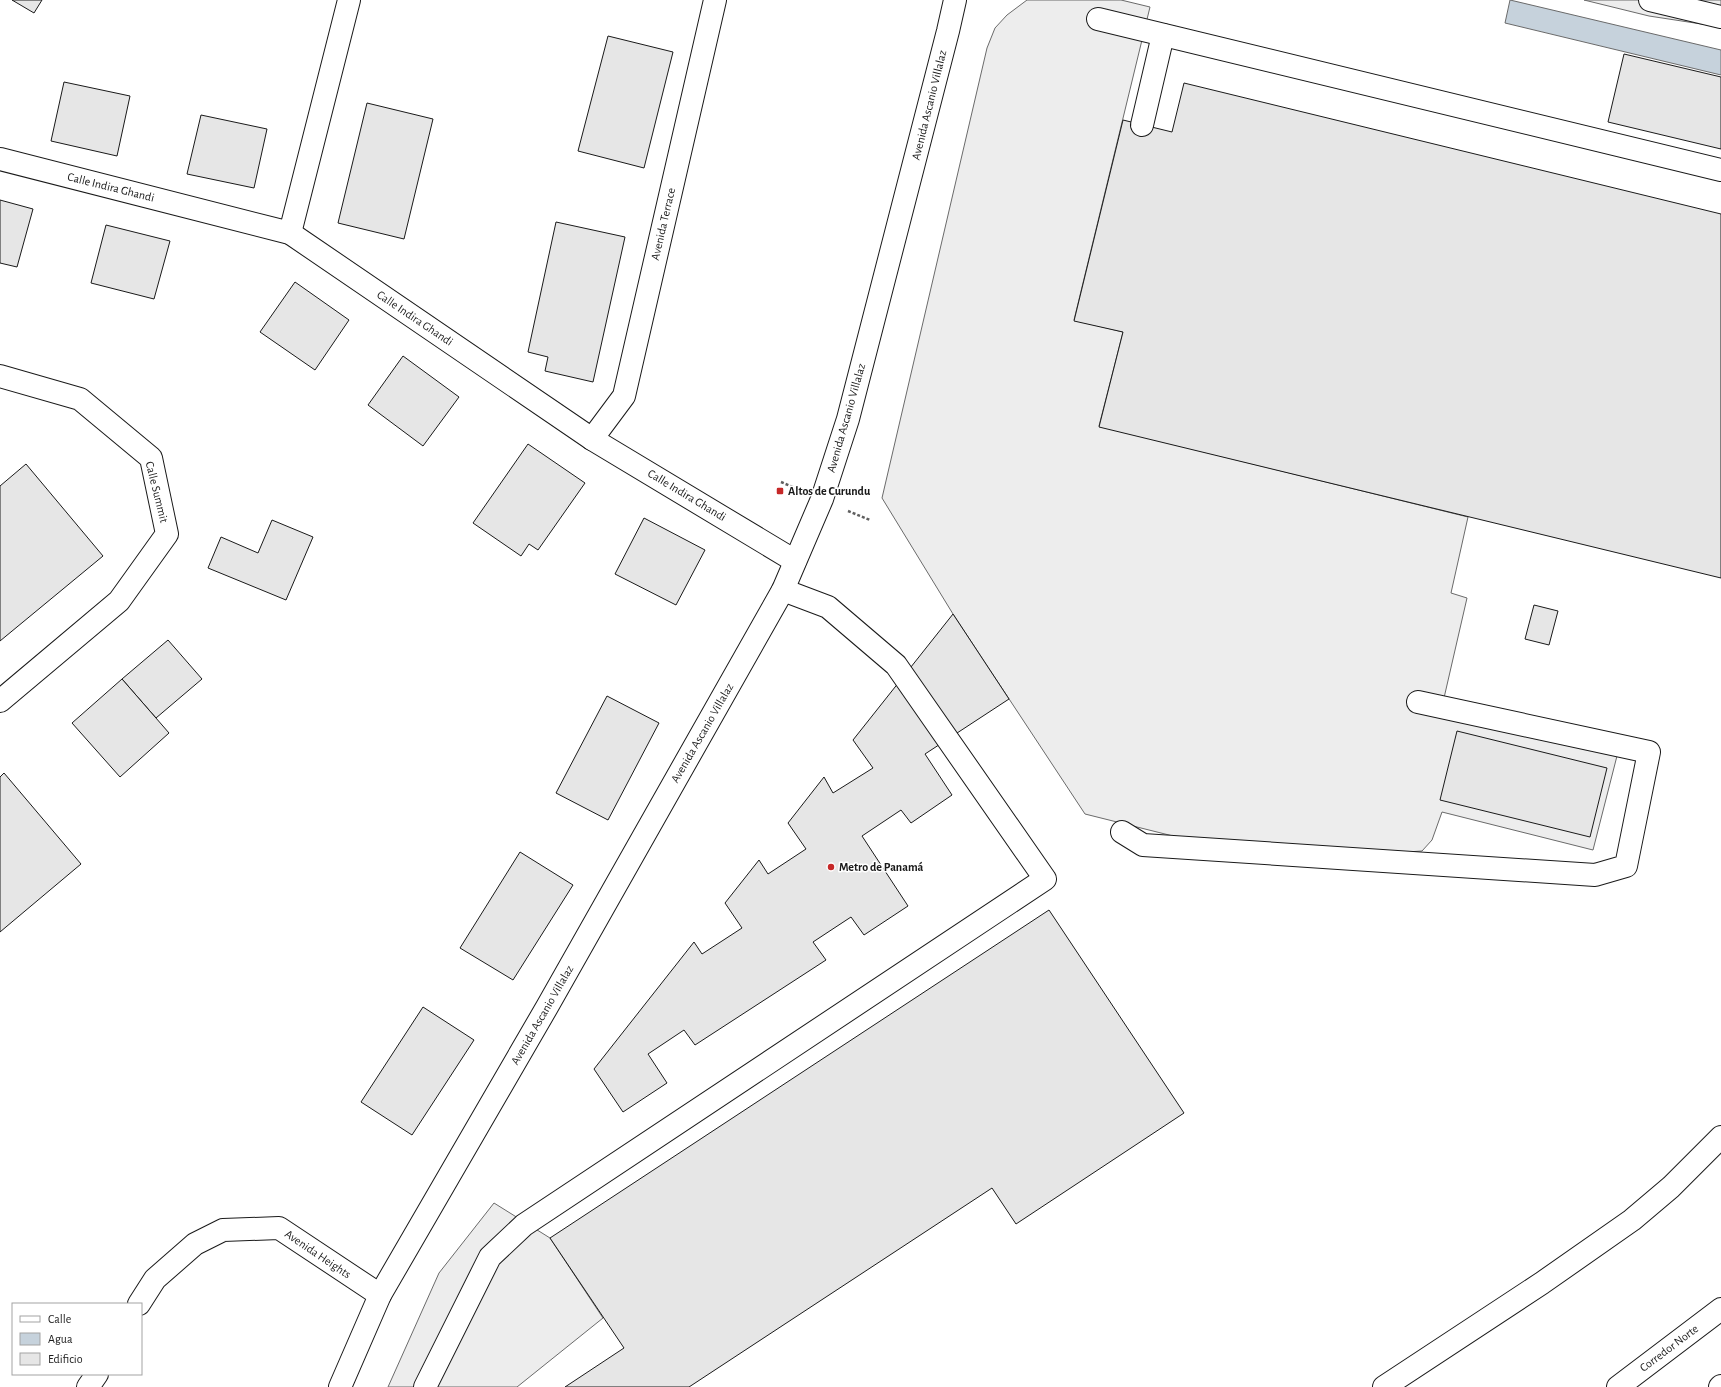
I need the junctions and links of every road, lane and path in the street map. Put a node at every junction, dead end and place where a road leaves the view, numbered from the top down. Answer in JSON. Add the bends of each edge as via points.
{"nodes":[{"id":1,"x":349,"y":0,"type":"edge"},
{"id":2,"x":715,"y":0,"type":"edge"},
{"id":3,"x":955,"y":0,"type":"edge"},
{"id":4,"x":966,"y":0,"type":"edge"},
{"id":5,"x":1650,"y":0,"type":"edge"},
{"id":6,"x":1721,"y":17,"type":"edge"},
{"id":7,"x":1098,"y":19,"type":"dead end"},
{"id":8,"x":948,"y":31,"type":"junction"},
{"id":9,"x":1163,"y":34,"type":"junction"},
{"id":10,"x":1142,"y":126,"type":"dead end"},
{"id":11,"x":0,"y":159,"type":"edge"},
{"id":12,"x":1721,"y":170,"type":"edge"},
{"id":13,"x":290,"y":233,"type":"junction"},
{"id":14,"x":0,"y":376,"type":"edge"},
{"id":15,"x":592,"y":438,"type":"junction"},
{"id":16,"x":795,"y":561,"type":"junction"},
{"id":17,"x":783,"y":590,"type":"junction"},
{"id":18,"x":0,"y":701,"type":"edge"},
{"id":19,"x":1418,"y":702,"type":"dead end"},
{"id":20,"x":1122,"y":832,"type":"dead end"},
{"id":21,"x":1721,"y":1137,"type":"edge"},
{"id":22,"x":380,"y":1295,"type":"junction"},
{"id":23,"x":140,"y":1303,"type":"edge"},
{"id":24,"x":1721,"y":1309,"type":"edge"},
{"id":25,"x":96,"y":1375,"type":"edge"},
{"id":26,"x":88,"y":1387,"type":"edge"},
{"id":27,"x":340,"y":1387,"type":"edge"},
{"id":28,"x":425,"y":1387,"type":"edge"},
{"id":29,"x":1384,"y":1387,"type":"edge"},
{"id":30,"x":1618,"y":1387,"type":"edge"}],
"edges":[{"from":1,"to":13,"type":"main road"},
{"from":2,"to":15,"type":"main road","name":"Avenida Terrace","via":[[624,396]]},
{"from":3,"to":8,"type":"main road","name":"Avenida Ascanio Villalaz"},
{"from":4,"to":8,"type":"main road","name":"Avenida Ascanio Villalaz"},
{"from":5,"to":6,"type":"main road"},
{"from":7,"to":9,"type":"main road"},
{"from":8,"to":16,"type":"main road","name":"Avenida Ascanio Villalaz","via":[[848,419],[822,499]]},
{"from":9,"to":10,"type":"main road"},
{"from":9,"to":12,"type":"main road"},
{"from":11,"to":13,"type":"main road","name":"Calle Indira Ghandi"},
{"from":13,"to":15,"type":"main road","name":"Calle Indira Ghandi"},
{"from":14,"to":18,"type":"main road","name":"Calle Summit","via":[[80,399],[151,458],[167,534],[119,601]]},
{"from":15,"to":16,"type":"main road","name":"Calle Indira Ghandi"},
{"from":16,"to":17,"type":"main road","name":"Avenida Ascanio Villalaz"},
{"from":17,"to":22,"type":"main road","name":"Avenida Ascanio Villalaz","via":[[547,1007]]},
{"from":17,"to":28,"type":"main road","via":[[828,608],[896,665],[1045,879],[524,1225],[490,1257]]},
{"from":19,"to":20,"type":"main road","via":[[1649,752],[1626,866],[1595,875],[1143,846]]},
{"from":21,"to":29,"type":"main road","via":[[1671,1187],[1632,1220]]},
{"from":22,"to":23,"type":"main road","name":"Avenida Heights","via":[[280,1228],[223,1230],[195,1244],[155,1279]]},
{"from":22,"to":27,"type":"main road","name":"Avenida Ascanio Villalaz"},
{"from":24,"to":30,"type":"main road","name":"Corredor Norte"},
{"from":25,"to":26,"type":"main road"}]}
